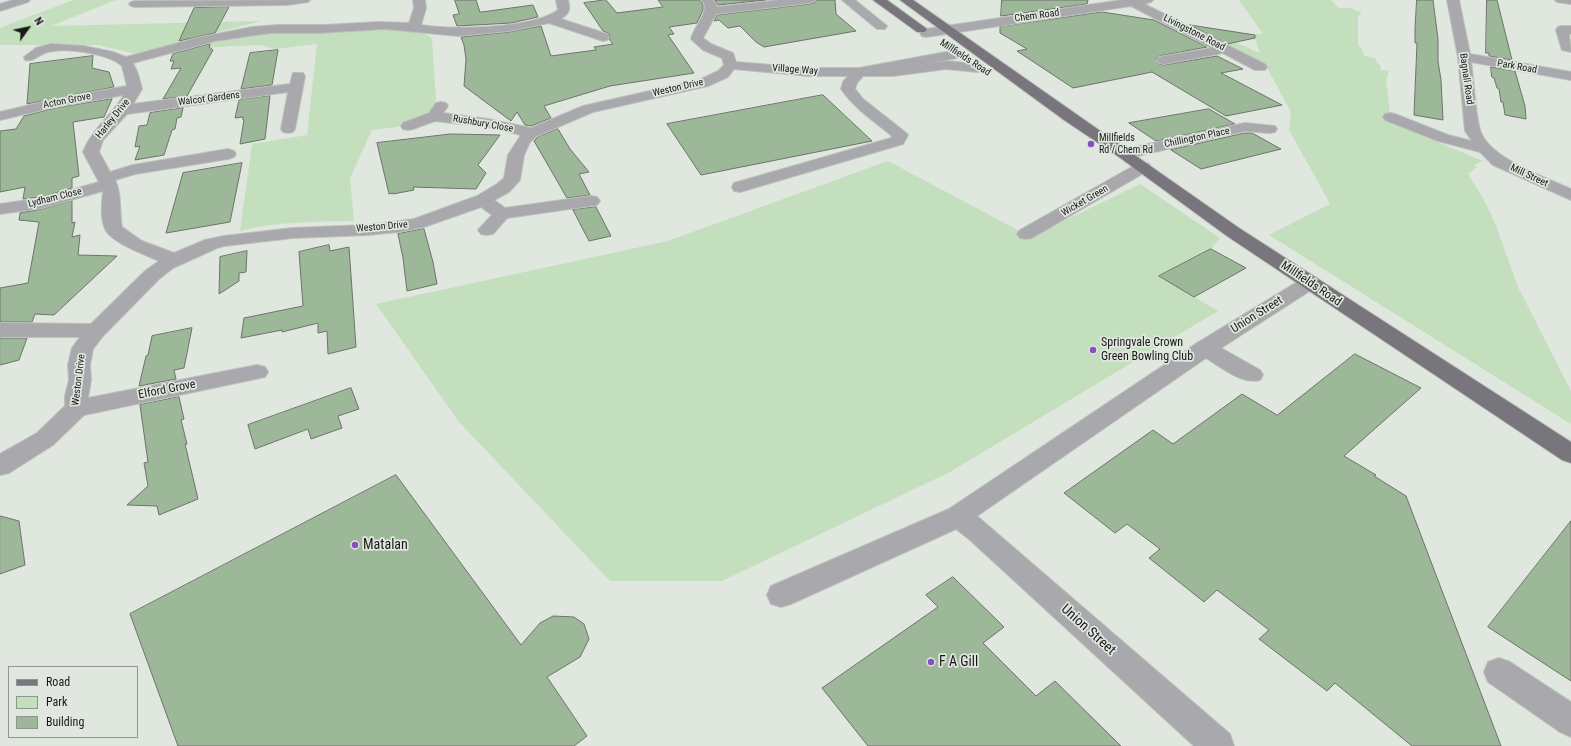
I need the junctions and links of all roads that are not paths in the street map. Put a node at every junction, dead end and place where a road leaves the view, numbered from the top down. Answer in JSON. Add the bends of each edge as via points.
{"nodes":[{"id":1,"x":24,"y":0,"type":"edge"},
{"id":2,"x":304,"y":0,"type":"edge"},
{"id":3,"x":419,"y":0,"type":"edge"},
{"id":4,"x":562,"y":0,"type":"edge"},
{"id":5,"x":809,"y":0,"type":"edge"},
{"id":6,"x":848,"y":0,"type":"edge"},
{"id":7,"x":879,"y":0,"type":"edge"},
{"id":8,"x":906,"y":0,"type":"edge"},
{"id":9,"x":1147,"y":0,"type":"edge"},
{"id":10,"x":1453,"y":0,"type":"edge"},
{"id":11,"x":1561,"y":0,"type":"edge"},
{"id":12,"x":1131,"y":1,"type":"edge"},
{"id":13,"x":286,"y":2,"type":"junction"},
{"id":14,"x":1571,"y":2,"type":"edge"},
{"id":15,"x":135,"y":4,"type":"dead end"},
{"id":16,"x":166,"y":4,"type":"junction"},
{"id":17,"x":709,"y":6,"type":"edge"},
{"id":18,"x":0,"y":8,"type":"edge"},
{"id":19,"x":148,"y":16,"type":"dead end"},
{"id":20,"x":551,"y":20,"type":"junction"},
{"id":21,"x":880,"y":26,"type":"dead end"},
{"id":22,"x":414,"y":27,"type":"junction"},
{"id":23,"x":271,"y":29,"type":"junction"},
{"id":24,"x":946,"y":30,"type":"junction"},
{"id":25,"x":1571,"y":30,"type":"edge"},
{"id":26,"x":584,"y":32,"type":"junction"},
{"id":27,"x":926,"y":33,"type":"junction"},
{"id":28,"x":602,"y":38,"type":"dead end"},
{"id":29,"x":564,"y":39,"type":"dead end"},
{"id":30,"x":1571,"y":48,"type":"edge"},
{"id":31,"x":1226,"y":49,"type":"junction"},
{"id":32,"x":957,"y":54,"type":"junction"},
{"id":33,"x":30,"y":57,"type":"dead end"},
{"id":34,"x":1464,"y":57,"type":"junction"},
{"id":35,"x":1164,"y":60,"type":"dead end"},
{"id":36,"x":126,"y":61,"type":"junction"},
{"id":37,"x":732,"y":65,"type":"junction"},
{"id":38,"x":1260,"y":67,"type":"dead end"},
{"id":39,"x":978,"y":68,"type":"junction"},
{"id":40,"x":859,"y":72,"type":"junction"},
{"id":41,"x":1571,"y":76,"type":"edge"},
{"id":42,"x":134,"y":89,"type":"junction"},
{"id":43,"x":1055,"y":107,"type":"junction"},
{"id":44,"x":122,"y":110,"type":"junction"},
{"id":45,"x":0,"y":116,"type":"edge"},
{"id":46,"x":1390,"y":117,"type":"dead end"},
{"id":47,"x":408,"y":126,"type":"dead end"},
{"id":48,"x":288,"y":129,"type":"dead end"},
{"id":49,"x":1270,"y":129,"type":"dead end"},
{"id":50,"x":532,"y":133,"type":"junction"},
{"id":51,"x":1487,"y":151,"type":"junction"},
{"id":52,"x":228,"y":154,"type":"dead end"},
{"id":53,"x":1126,"y":154,"type":"junction"},
{"id":54,"x":1143,"y":166,"type":"junction"},
{"id":55,"x":108,"y":181,"type":"junction"},
{"id":56,"x":740,"y":187,"type":"dead end"},
{"id":57,"x":1571,"y":195,"type":"edge"},
{"id":58,"x":483,"y":200,"type":"junction"},
{"id":59,"x":591,"y":201,"type":"dead end"},
{"id":60,"x":0,"y":209,"type":"edge"},
{"id":61,"x":502,"y":214,"type":"junction"},
{"id":62,"x":487,"y":230,"type":"dead end"},
{"id":63,"x":1026,"y":234,"type":"dead end"},
{"id":64,"x":174,"y":260,"type":"junction"},
{"id":65,"x":1309,"y":283,"type":"junction"},
{"id":66,"x":0,"y":330,"type":"edge"},
{"id":67,"x":96,"y":331,"type":"junction"},
{"id":68,"x":1205,"y":348,"type":"junction"},
{"id":69,"x":256,"y":372,"type":"dead end"},
{"id":70,"x":1252,"y":375,"type":"dead end"},
{"id":71,"x":77,"y":408,"type":"junction"},
{"id":72,"x":1571,"y":454,"type":"edge"},
{"id":73,"x":0,"y":466,"type":"edge"},
{"id":74,"x":958,"y":516,"type":"junction"},
{"id":75,"x":781,"y":595,"type":"dead end"},
{"id":76,"x":1499,"y":672,"type":"dead end"},
{"id":77,"x":1571,"y":721,"type":"edge"},
{"id":78,"x":1218,"y":746,"type":"edge"}],
"edges":[{"from":1,"to":18,"type":"street"},
{"from":2,"to":13,"type":"street"},
{"from":3,"to":22,"type":"street","via":[[420,8]]},
{"from":4,"to":20,"type":"street","via":[[564,11]]},
{"from":5,"to":17,"type":"street"},
{"from":6,"to":21,"type":"street"},
{"from":7,"to":27,"type":"main road","name":"Millfields Road"},
{"from":8,"to":24,"type":"main road","name":"Millfields Road"},
{"from":9,"to":12,"type":"street","name":"Chem Road"},
{"from":10,"to":34,"type":"street","name":"Bagnall Road"},
{"from":11,"to":14,"type":"street"},
{"from":12,"to":24,"type":"street","name":"Chem Road"},
{"from":12,"to":31,"type":"street","name":"Livingstone Road"},
{"from":13,"to":16,"type":"street"},
{"from":13,"to":23,"type":"street"},
{"from":15,"to":16,"type":"street"},
{"from":16,"to":19,"type":"street"},
{"from":17,"to":37,"type":"street","via":[[711,17],[698,33],[697,39],[707,47],[728,56]]},
{"from":20,"to":22,"type":"street","via":[[521,26],[457,32]]},
{"from":20,"to":26,"type":"street"},
{"from":22,"to":23,"type":"street","via":[[385,25]]},
{"from":23,"to":36,"type":"street","via":[[188,44]]},
{"from":24,"to":27,"type":"street","name":"Chem Road"},
{"from":24,"to":43,"type":"main road","name":"Millfields Road"},
{"from":25,"to":30,"type":"street","via":[[1562,30],[1566,47]]},
{"from":26,"to":28,"type":"street"},
{"from":26,"to":29,"type":"street"},
{"from":27,"to":32,"type":"main road","name":"Millfields Road"},
{"from":31,"to":35,"type":"street"},
{"from":31,"to":38,"type":"street","name":"Livingstone Road"},
{"from":32,"to":39,"type":"main road","name":"Millfields Road"},
{"from":32,"to":40,"type":"street","name":"Village Way"},
{"from":33,"to":36,"type":"street","via":[[44,48],[86,49],[107,53]]},
{"from":34,"to":41,"type":"street","name":"Park Road"},
{"from":34,"to":51,"type":"street","name":"Bagnall Road","via":[[1473,131]]},
{"from":36,"to":42,"type":"street","name":"Harley Drive"},
{"from":37,"to":40,"type":"street","name":"Village Way","via":[[809,72]]},
{"from":37,"to":50,"type":"street","name":"Weston Drive","via":[[722,74],[703,83],[588,110]]},
{"from":39,"to":40,"type":"street","name":"Village Way","via":[[946,65],[893,72]]},
{"from":39,"to":43,"type":"main road","name":"Millfields Road"},
{"from":40,"to":56,"type":"street","via":[[850,82],[848,89],[858,102],[900,135],[898,141]]},
{"from":42,"to":44,"type":"street","name":"Harley Drive"},
{"from":42,"to":45,"type":"street","name":"Acton Grove"},
{"from":43,"to":53,"type":"main road","name":"Millfields Road"},
{"from":44,"to":48,"type":"street","name":"Walcot Gardens","via":[[296,87]]},
{"from":44,"to":55,"type":"street","name":"Harley Drive","via":[[96,139],[91,152]]},
{"from":46,"to":51,"type":"street","via":[[1443,138]]},
{"from":47,"to":50,"type":"street","name":"Rushbury Close","via":[[438,111]]},
{"from":49,"to":53,"type":"street","name":"Chillington Place","via":[[1245,127]]},
{"from":50,"to":58,"type":"street","name":"Weston Drive","via":[[524,140],[516,155],[512,180]]},
{"from":51,"to":57,"type":"street","name":"Mill Street","via":[[1518,171]]},
{"from":52,"to":55,"type":"street","name":"Lydham Close","via":[[209,161],[133,170]]},
{"from":53,"to":54,"type":"main road","name":"Millfields Road"},
{"from":54,"to":63,"type":"street","name":"Wicket Green"},
{"from":54,"to":65,"type":"main road","name":"Millfields Road","via":[[1233,232]]},
{"from":55,"to":60,"type":"street","name":"Lydham Close","via":[[46,201]]},
{"from":55,"to":64,"type":"street","name":"Harley Drive","via":[[111,189],[110,214],[114,229],[136,245]]},
{"from":58,"to":61,"type":"street"},
{"from":58,"to":64,"type":"street","name":"Weston Drive","via":[[411,224],[368,230],[348,229],[257,236],[211,244]]},
{"from":59,"to":61,"type":"street"},
{"from":61,"to":62,"type":"street"},
{"from":64,"to":67,"type":"street","name":"Weston Drive","via":[[152,275]]},
{"from":65,"to":68,"type":"street","name":"Union Street"},
{"from":65,"to":72,"type":"main road","name":"Millfields Road"},
{"from":66,"to":67,"type":"street"},
{"from":67,"to":71,"type":"street","name":"Weston Drive","via":[[83,348],[79,365]]},
{"from":68,"to":70,"type":"street"},
{"from":68,"to":74,"type":"street","name":"Union Street"},
{"from":69,"to":71,"type":"street","name":"Elford Grove"},
{"from":71,"to":73,"type":"street","name":"Weston Drive","via":[[46,439]]},
{"from":74,"to":75,"type":"street","name":"Union Street"},
{"from":74,"to":78,"type":"street","name":"Union Street"},
{"from":76,"to":77,"type":"street"}]}
